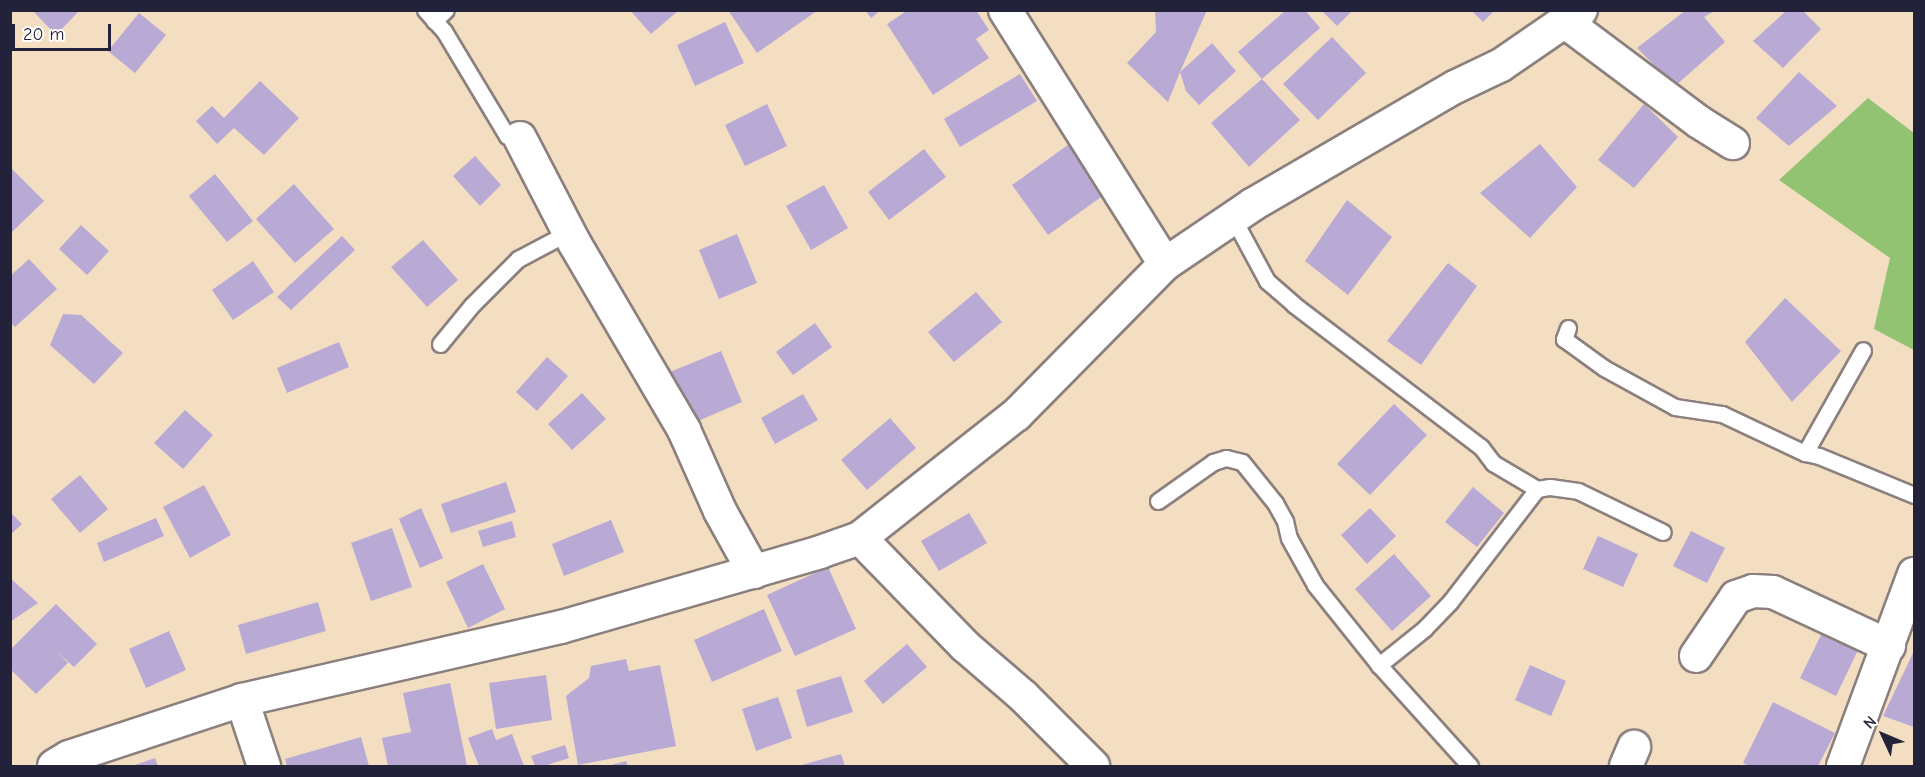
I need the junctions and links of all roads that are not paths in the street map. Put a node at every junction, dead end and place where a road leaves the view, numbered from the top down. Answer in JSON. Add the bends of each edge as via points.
{"nodes":[{"id":1,"x":1005,"y":10,"type":"edge"},
{"id":2,"x":435,"y":14,"type":"edge"},
{"id":3,"x":1572,"y":16,"type":"edge"},
{"id":4,"x":520,"y":138,"type":"joint"},
{"id":5,"x":1733,"y":143,"type":"dead end"},
{"id":6,"x":1233,"y":218,"type":"junction"},
{"id":7,"x":569,"y":232,"type":"junction"},
{"id":8,"x":1165,"y":264,"type":"junction"},
{"id":9,"x":1568,"y":328,"type":"dead end"},
{"id":10,"x":440,"y":344,"type":"dead end"},
{"id":11,"x":1863,"y":350,"type":"dead end"},
{"id":12,"x":1805,"y":453,"type":"junction"},
{"id":13,"x":1537,"y":489,"type":"junction"},
{"id":14,"x":1914,"y":495,"type":"edge"},
{"id":15,"x":1158,"y":501,"type":"dead end"},
{"id":16,"x":1663,"y":532,"type":"dead end"},
{"id":17,"x":860,"y":538,"type":"junction"},
{"id":18,"x":754,"y":572,"type":"junction"},
{"id":19,"x":1914,"y":574,"type":"edge"},
{"id":20,"x":1889,"y":646,"type":"junction"},
{"id":21,"x":1696,"y":656,"type":"dead end"},
{"id":22,"x":1378,"y":665,"type":"junction"},
{"id":23,"x":242,"y":700,"type":"junction"},
{"id":24,"x":54,"y":766,"type":"edge"},
{"id":25,"x":264,"y":766,"type":"edge"},
{"id":26,"x":1093,"y":766,"type":"edge"},
{"id":27,"x":1470,"y":766,"type":"edge"},
{"id":28,"x":1843,"y":766,"type":"edge"}],
"edges":[{"from":1,"to":8,"type":"street"},
{"from":2,"to":4,"type":"lane","via":[[507,136]]},
{"from":3,"to":5,"type":"street","via":[[1681,109]]},
{"from":3,"to":6,"type":"street","via":[[1501,65],[1455,87]]},
{"from":4,"to":7,"type":"street"},
{"from":6,"to":8,"type":"street"},
{"from":6,"to":13,"type":"lane","via":[[1267,281],[1481,447],[1493,463]]},
{"from":7,"to":10,"type":"lane","via":[[518,259]]},
{"from":7,"to":18,"type":"street","via":[[684,430],[720,511]]},
{"from":8,"to":17,"type":"street","via":[[1016,415]]},
{"from":9,"to":12,"type":"lane","via":[[1564,339],[1640,390],[1675,407],[1722,414]]},
{"from":11,"to":12,"type":"lane"},
{"from":12,"to":14,"type":"lane"},
{"from":13,"to":16,"type":"lane","via":[[1578,491]]},
{"from":13,"to":22,"type":"lane","via":[[1450,602],[1424,629]]},
{"from":15,"to":22,"type":"lane","via":[[1213,462],[1226,458],[1242,462],[1275,503],[1315,585]]},
{"from":17,"to":18,"type":"street"},
{"from":17,"to":26,"type":"street","via":[[965,646],[1024,697]]},
{"from":18,"to":23,"type":"street","via":[[561,627]]},
{"from":19,"to":20,"type":"street"},
{"from":20,"to":21,"type":"street","via":[[1773,592],[1753,591],[1736,597]]},
{"from":20,"to":28,"type":"street"},
{"from":22,"to":27,"type":"lane"},
{"from":23,"to":24,"type":"street"},
{"from":23,"to":25,"type":"street"}]}
